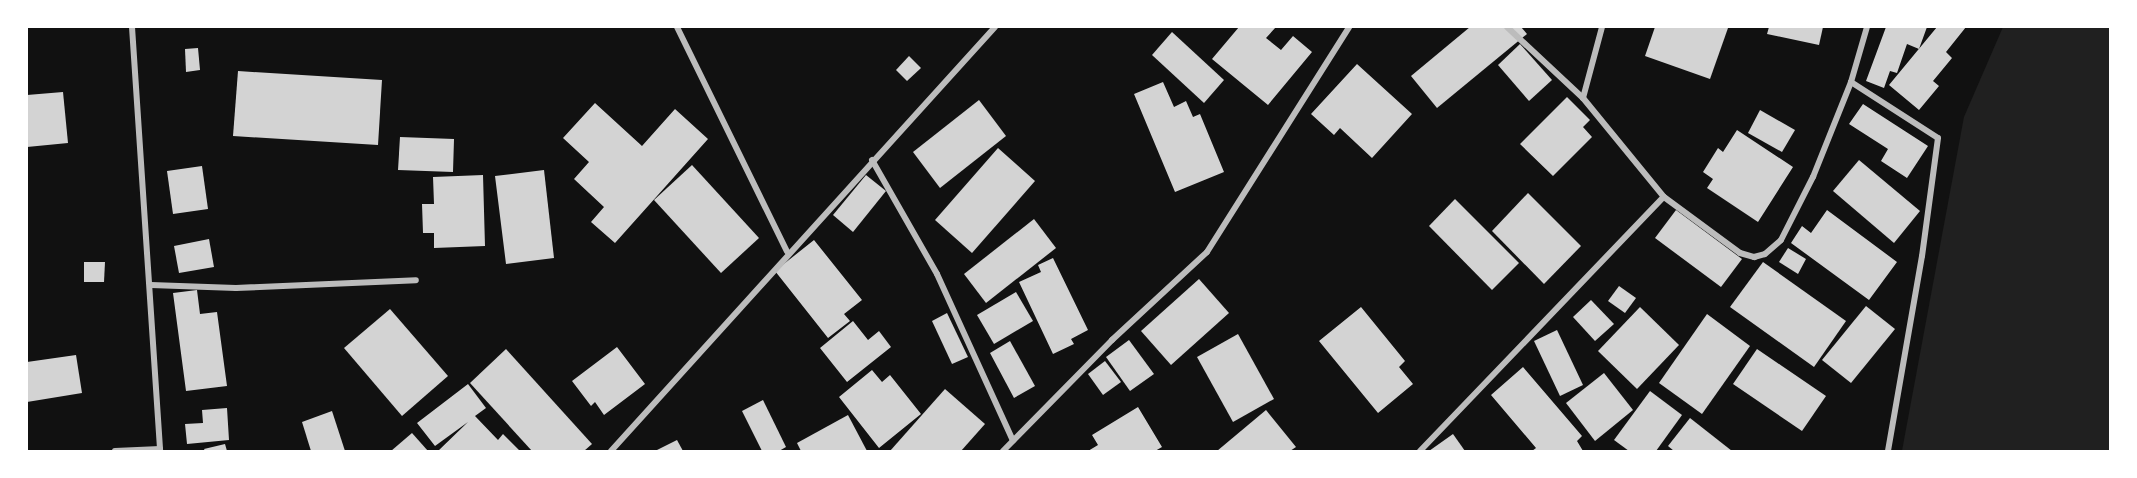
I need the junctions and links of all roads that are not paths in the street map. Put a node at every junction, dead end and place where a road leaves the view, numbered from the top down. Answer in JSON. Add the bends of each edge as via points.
{"nodes":[{"id":1,"x":132,"y":27,"type":"edge"},
{"id":2,"x":677,"y":27,"type":"edge"},
{"id":3,"x":995,"y":27,"type":"edge"},
{"id":4,"x":1348,"y":27,"type":"edge"},
{"id":5,"x":1507,"y":27,"type":"edge"},
{"id":6,"x":1602,"y":27,"type":"edge"},
{"id":7,"x":1867,"y":27,"type":"edge"},
{"id":8,"x":1851,"y":82,"type":"junction"},
{"id":9,"x":1583,"y":98,"type":"junction"},
{"id":10,"x":872,"y":160,"type":"junction"},
{"id":11,"x":1664,"y":197,"type":"junction"},
{"id":12,"x":787,"y":252,"type":"junction"},
{"id":13,"x":416,"y":280,"type":"dead end"},
{"id":14,"x":151,"y":285,"type":"junction"},
{"id":15,"x":1013,"y":441,"type":"junction"},
{"id":16,"x":160,"y":450,"type":"edge"},
{"id":17,"x":116,"y":451,"type":"edge"},
{"id":18,"x":611,"y":451,"type":"edge"},
{"id":19,"x":1003,"y":451,"type":"edge"},
{"id":20,"x":1420,"y":451,"type":"edge"},
{"id":21,"x":1888,"y":451,"type":"edge"}],
"edges":[{"from":1,"to":14,"type":"street"},
{"from":2,"to":12,"type":"street"},
{"from":3,"to":10,"type":"street"},
{"from":4,"to":15,"type":"street","via":[[1207,252],[1112,340]]},
{"from":5,"to":9,"type":"street"},
{"from":6,"to":9,"type":"street"},
{"from":7,"to":8,"type":"street"},
{"from":8,"to":11,"type":"street","via":[[1813,177],[1781,240],[1765,254],[1754,257],[1740,253]]},
{"from":8,"to":21,"type":"street","via":[[1938,138],[1923,256]]},
{"from":9,"to":11,"type":"street"},
{"from":10,"to":12,"type":"street"},
{"from":10,"to":15,"type":"street","via":[[937,274]]},
{"from":11,"to":20,"type":"street"},
{"from":12,"to":18,"type":"street"},
{"from":13,"to":14,"type":"street","via":[[236,288]]},
{"from":14,"to":16,"type":"street"},
{"from":15,"to":19,"type":"street"},
{"from":16,"to":17,"type":"street"}]}
